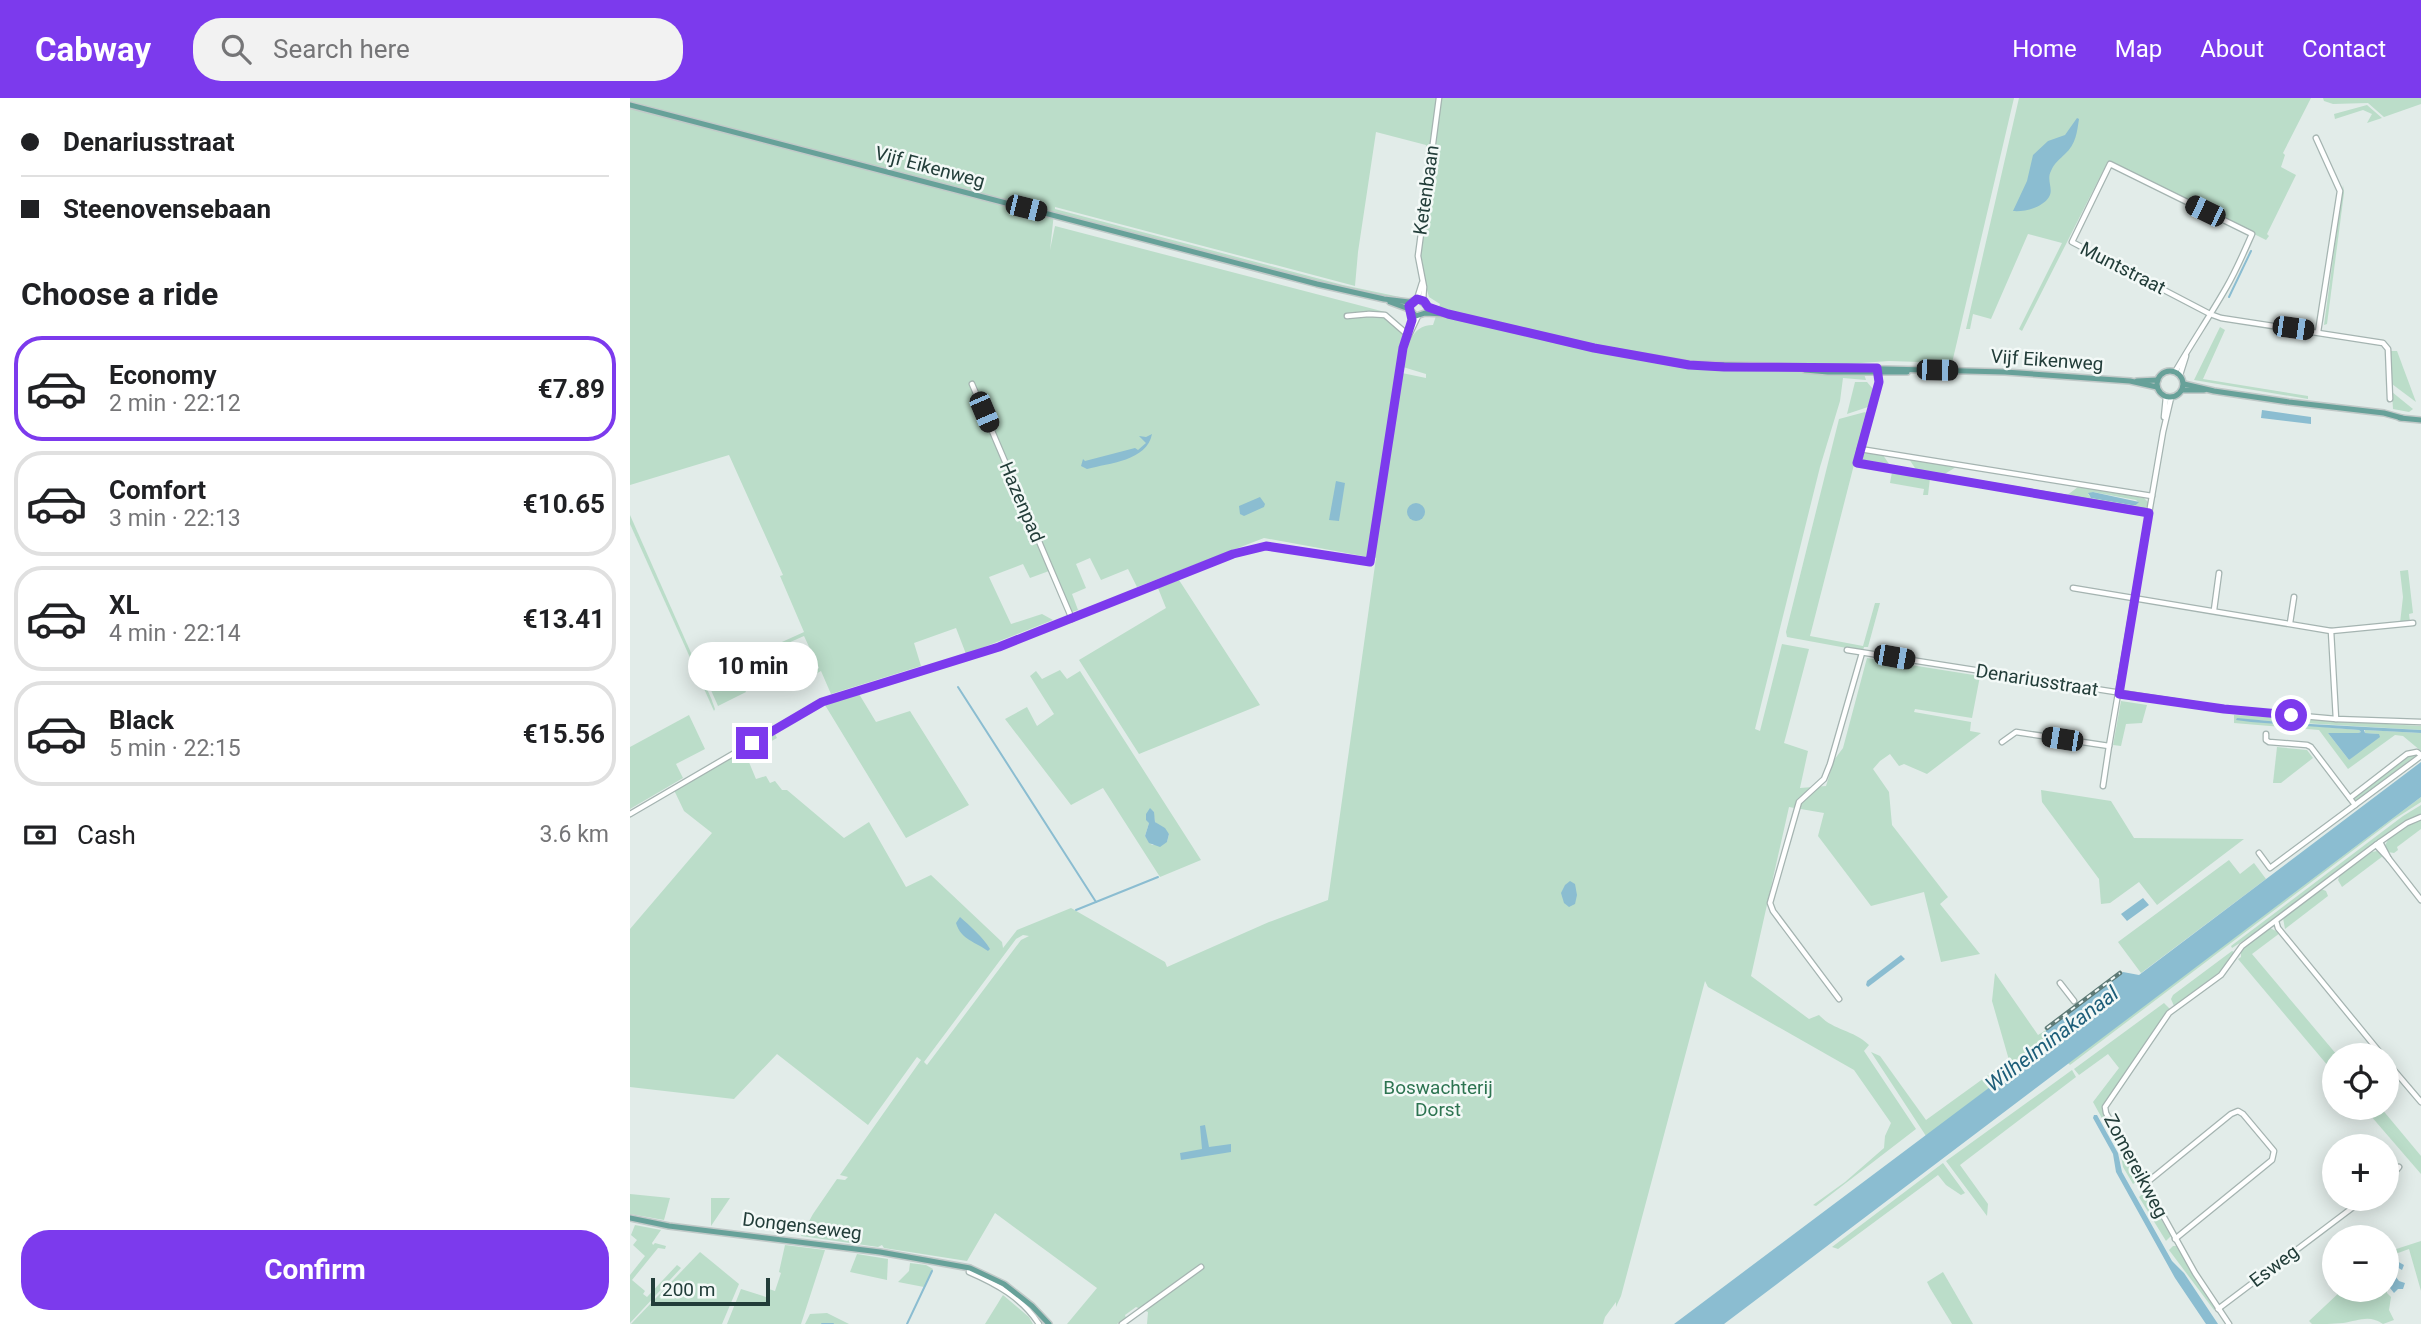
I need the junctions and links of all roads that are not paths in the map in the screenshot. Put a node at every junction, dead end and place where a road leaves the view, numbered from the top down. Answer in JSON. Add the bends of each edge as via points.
{"nodes":[{"id":1,"x":1439,"y":98,"type":"edge"},
{"id":2,"x":630,"y":105,"type":"edge"},
{"id":3,"x":2316,"y":138,"type":"dead end"},
{"id":4,"x":1418,"y":307,"type":"junction"},
{"id":5,"x":2210,"y":314,"type":"junction"},
{"id":6,"x":1347,"y":316,"type":"dead end"},
{"id":7,"x":2318,"y":332,"type":"junction"},
{"id":8,"x":1409,"y":334,"type":"junction"},
{"id":9,"x":1877,"y":371,"type":"junction"},
{"id":10,"x":2177,"y":373,"type":"junction"},
{"id":11,"x":2158,"y":383,"type":"junction"},
{"id":12,"x":972,"y":384,"type":"dead end"},
{"id":13,"x":2183,"y":387,"type":"junction"},
{"id":14,"x":2169,"y":397,"type":"junction"},
{"id":15,"x":2390,"y":399,"type":"dead end"},
{"id":16,"x":2420,"y":420,"type":"edge"},
{"id":17,"x":1860,"y":449,"type":"junction"},
{"id":18,"x":2152,"y":496,"type":"junction"},
{"id":19,"x":2149,"y":513,"type":"junction"},
{"id":20,"x":2219,"y":573,"type":"dead end"},
{"id":21,"x":2073,"y":588,"type":"dead end"},
{"id":22,"x":2294,"y":597,"type":"dead end"},
{"id":23,"x":2135,"y":598,"type":"junction"},
{"id":24,"x":2213,"y":610,"type":"junction"},
{"id":25,"x":1072,"y":619,"type":"junction"},
{"id":26,"x":2290,"y":623,"type":"junction"},
{"id":27,"x":2413,"y":623,"type":"dead end"},
{"id":28,"x":2331,"y":631,"type":"junction"},
{"id":29,"x":1847,"y":650,"type":"dead end"},
{"id":30,"x":1862,"y":653,"type":"junction"},
{"id":31,"x":2119,"y":694,"type":"junction"},
{"id":32,"x":2336,"y":719,"type":"junction"},
{"id":33,"x":2421,"y":722,"type":"edge"},
{"id":34,"x":2266,"y":734,"type":"dead end"},
{"id":35,"x":2002,"y":742,"type":"dead end"},
{"id":36,"x":2109,"y":746,"type":"junction"},
{"id":37,"x":2421,"y":756,"type":"edge"},
{"id":38,"x":2103,"y":786,"type":"dead end"},
{"id":39,"x":2350,"y":798,"type":"junction"},
{"id":40,"x":2355,"y":805,"type":"junction"},
{"id":41,"x":630,"y":814,"type":"edge"},
{"id":42,"x":2421,"y":817,"type":"edge"},
{"id":43,"x":2378,"y":844,"type":"junction"},
{"id":44,"x":2259,"y":853,"type":"dead end"},
{"id":45,"x":2421,"y":900,"type":"edge"},
{"id":46,"x":2276,"y":921,"type":"junction"},
{"id":47,"x":2060,"y":983,"type":"dead end"},
{"id":48,"x":1839,"y":999,"type":"dead end"},
{"id":49,"x":2074,"y":1001,"type":"dead end"},
{"id":50,"x":2372,"y":1043,"type":"edge"},
{"id":51,"x":2399,"y":1076,"type":"edge"},
{"id":52,"x":2421,"y":1102,"type":"edge"},
{"id":53,"x":2145,"y":1184,"type":"junction"},
{"id":54,"x":2348,"y":1211,"type":"edge"},
{"id":55,"x":630,"y":1218,"type":"edge"},
{"id":56,"x":2175,"y":1239,"type":"junction"},
{"id":57,"x":1201,"y":1267,"type":"dead end"},
{"id":58,"x":970,"y":1268,"type":"junction"},
{"id":59,"x":2218,"y":1309,"type":"junction"},
{"id":60,"x":1039,"y":1324,"type":"edge"},
{"id":61,"x":1049,"y":1324,"type":"edge"},
{"id":62,"x":1122,"y":1324,"type":"edge"},
{"id":63,"x":2229,"y":1324,"type":"edge"}],
"edges":[{"from":1,"to":4,"type":"street","name":"Ketenbaan","via":[[1418,256],[1422,282]]},
{"from":2,"to":4,"type":"main road","name":"Vijf Eikenweg"},
{"from":3,"to":7,"type":"street","via":[[2340,191]]},
{"from":4,"to":8,"type":"street","name":"Ketenbaan"},
{"from":4,"to":9,"type":"main road","name":"Vijf Eikenweg","via":[[1665,361]]},
{"from":5,"to":5,"type":"street","name":"Muntstraat","via":[[2252,234],[2110,164],[2072,242]]},
{"from":5,"to":7,"type":"street"},
{"from":5,"to":10,"type":"street"},
{"from":6,"to":8,"type":"street","via":[[1385,315]]},
{"from":7,"to":15,"type":"street","via":[[2386,345]]},
{"from":8,"to":25,"type":"street","name":"Ketenbaan","via":[[1403,348],[1370,562],[1256,547]]},
{"from":9,"to":11,"type":"main road","name":"Vijf Eikenweg","via":[[2005,372]]},
{"from":9,"to":17,"type":"street"},
{"from":10,"to":11,"type":"main road","via":[[2165,372]]},
{"from":10,"to":13,"type":"main road"},
{"from":11,"to":14,"type":"main road","via":[[2160,393]]},
{"from":12,"to":25,"type":"street","name":"Hazenpad"},
{"from":13,"to":14,"type":"main road","via":[[2178,395]]},
{"from":13,"to":16,"type":"main road"},
{"from":14,"to":18,"type":"street"},
{"from":17,"to":18,"type":"street"},
{"from":17,"to":19,"type":"street","via":[[1857,463]]},
{"from":18,"to":19,"type":"street"},
{"from":19,"to":23,"type":"street"},
{"from":20,"to":24,"type":"street"},
{"from":21,"to":23,"type":"street"},
{"from":22,"to":26,"type":"street"},
{"from":23,"to":24,"type":"street"},
{"from":23,"to":31,"type":"street"},
{"from":24,"to":26,"type":"street"},
{"from":25,"to":41,"type":"street","via":[[970,657],[822,702]]},
{"from":26,"to":28,"type":"street"},
{"from":27,"to":28,"type":"street"},
{"from":28,"to":32,"type":"street"},
{"from":29,"to":30,"type":"street","name":"Denariusstraat"},
{"from":30,"to":31,"type":"street","name":"Denariusstraat"},
{"from":30,"to":48,"type":"street","via":[[1830,764],[1824,779],[1799,802],[1770,903]]},
{"from":31,"to":32,"type":"street","name":"Denariusstraat"},
{"from":31,"to":36,"type":"street"},
{"from":32,"to":33,"type":"street","name":"Denariusstraat"},
{"from":34,"to":39,"type":"street","via":[[2269,742],[2311,747]]},
{"from":35,"to":36,"type":"street","via":[[2016,732]]},
{"from":36,"to":38,"type":"street"},
{"from":37,"to":39,"type":"street","via":[[2407,754]]},
{"from":37,"to":40,"type":"street"},
{"from":39,"to":40,"type":"street"},
{"from":40,"to":44,"type":"street","via":[[2270,868]]},
{"from":42,"to":43,"type":"street","name":"Zomereikweg"},
{"from":43,"to":45,"type":"street"},
{"from":43,"to":46,"type":"street","name":"Zomereikweg"},
{"from":46,"to":50,"type":"street"},
{"from":46,"to":53,"type":"street","name":"Zomereikweg","via":[[2238,950],[2221,975],[2169,1013],[2107,1103],[2105,1112]]},
{"from":47,"to":49,"type":"street"},
{"from":51,"to":52,"type":"street"},
{"from":53,"to":56,"type":"street","name":"Zomereikweg"},
{"from":53,"to":56,"type":"street","via":[[2238,1111],[2274,1150],[2272,1160]]},
{"from":54,"to":59,"type":"street","name":"Esweg"},
{"from":55,"to":58,"type":"main road","name":"Dongenseweg"},
{"from":56,"to":59,"type":"street","name":"Zomereikweg"},
{"from":57,"to":62,"type":"street"},
{"from":58,"to":60,"type":"street","via":[[969,1272],[1018,1299]]},
{"from":58,"to":61,"type":"main road","name":"Dongenseweg","via":[[1004,1284]]},
{"from":59,"to":63,"type":"street","name":"Zomereikweg"}]}
